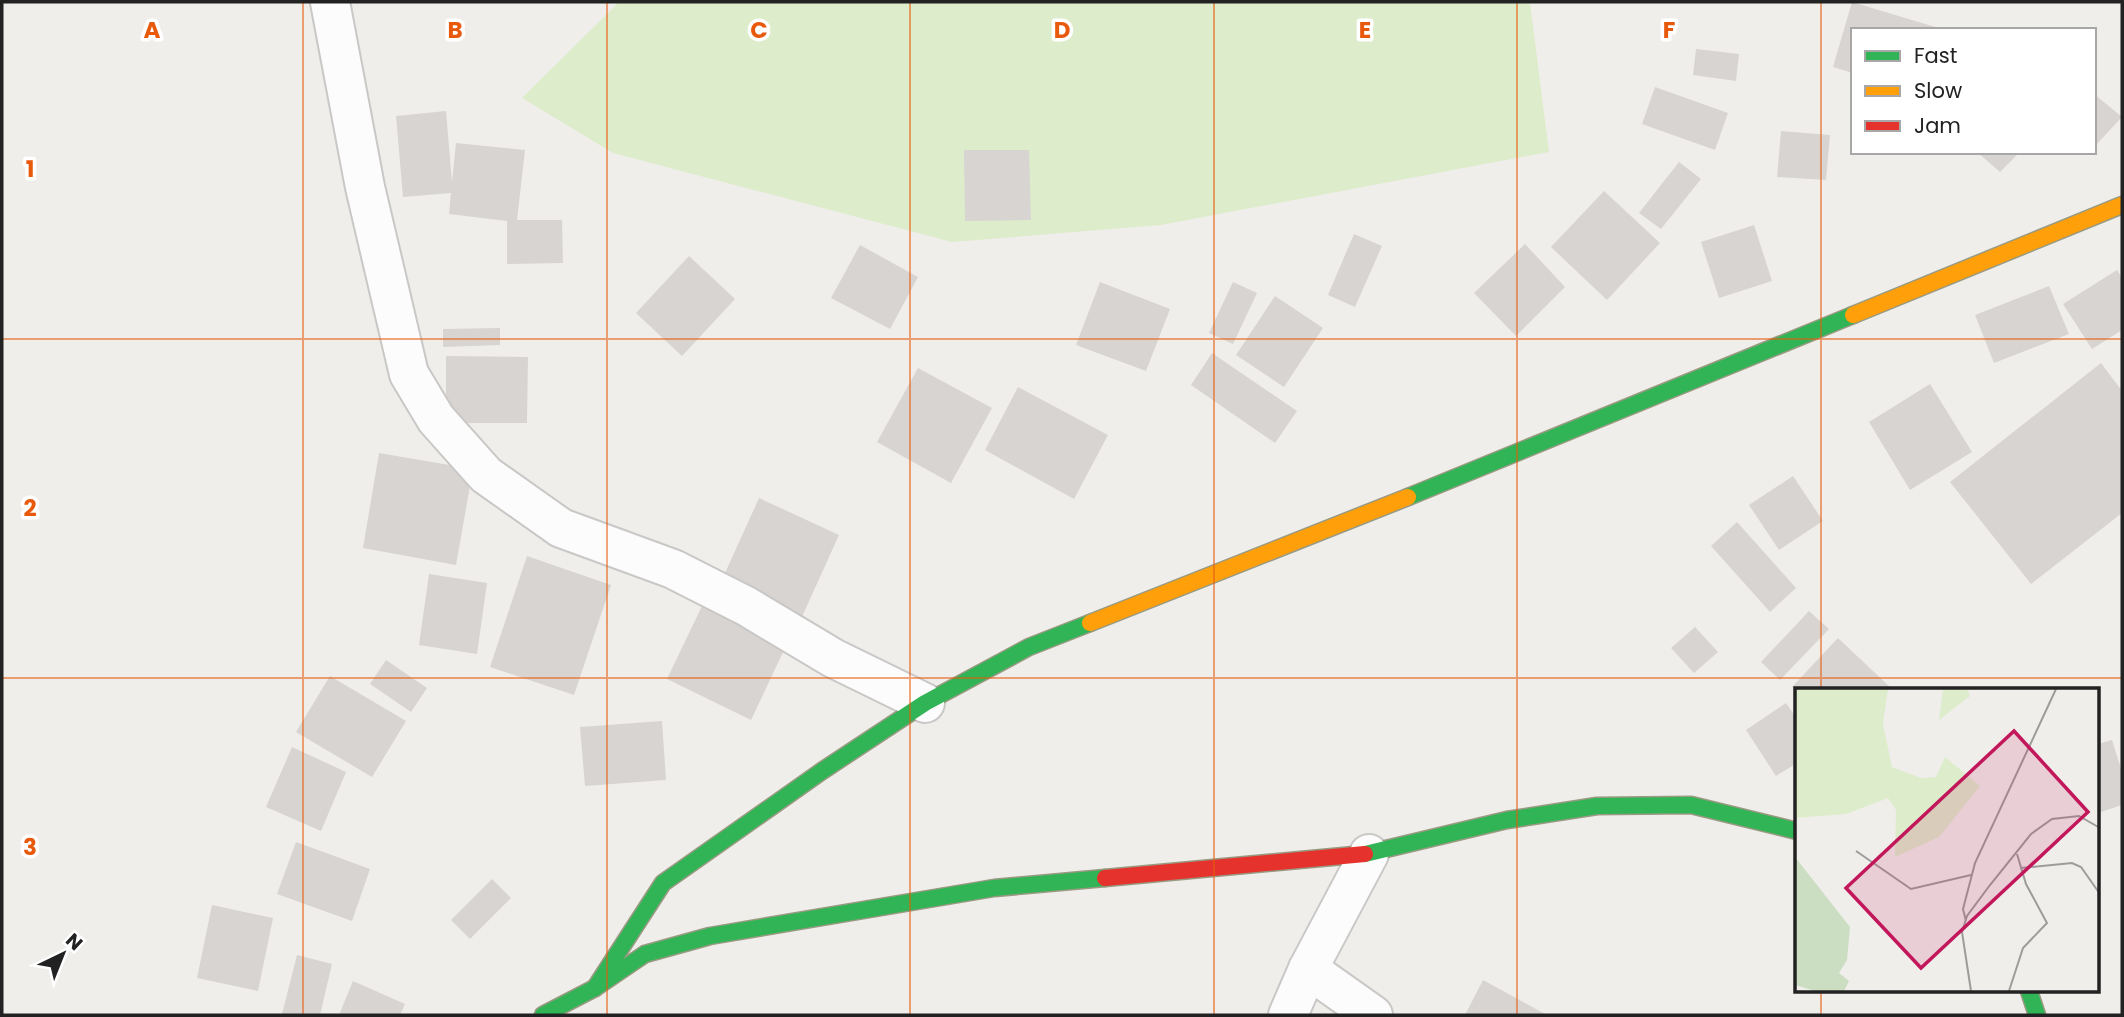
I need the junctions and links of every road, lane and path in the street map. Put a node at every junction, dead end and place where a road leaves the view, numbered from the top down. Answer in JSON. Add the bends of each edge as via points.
{"nodes":[{"id":1,"x":330,"y":2,"type":"edge"},
{"id":2,"x":2122,"y":205,"type":"edge"},
{"id":3,"x":925,"y":704,"type":"junction"},
{"id":4,"x":1795,"y":831,"type":"edge"},
{"id":5,"x":1369,"y":854,"type":"junction"},
{"id":6,"x":1308,"y":969,"type":"junction"},
{"id":7,"x":595,"y":988,"type":"junction"},
{"id":8,"x":2029,"y":992,"type":"edge"},
{"id":9,"x":543,"y":1015,"type":"edge"},
{"id":10,"x":1288,"y":1015,"type":"edge"},
{"id":11,"x":1373,"y":1015,"type":"edge"},
{"id":12,"x":2037,"y":1015,"type":"edge"}],
"edges":[{"from":1,"to":3,"type":"street","via":[[365,187],[409,374],[436,418],[486,475],[561,528],[673,569]]},
{"from":2,"to":3,"type":"main road","via":[[1442,484],[1029,647]]},
{"from":3,"to":7,"type":"main road","via":[[663,883]]},
{"from":4,"to":5,"type":"main road","via":[[1691,805],[1597,806],[1507,820]]},
{"from":5,"to":6,"type":"street"},
{"from":5,"to":7,"type":"main road","via":[[994,888],[710,936],[645,954]]},
{"from":6,"to":10,"type":"street"},
{"from":6,"to":11,"type":"street"},
{"from":7,"to":9,"type":"main road"},
{"from":8,"to":12,"type":"main road"}]}
